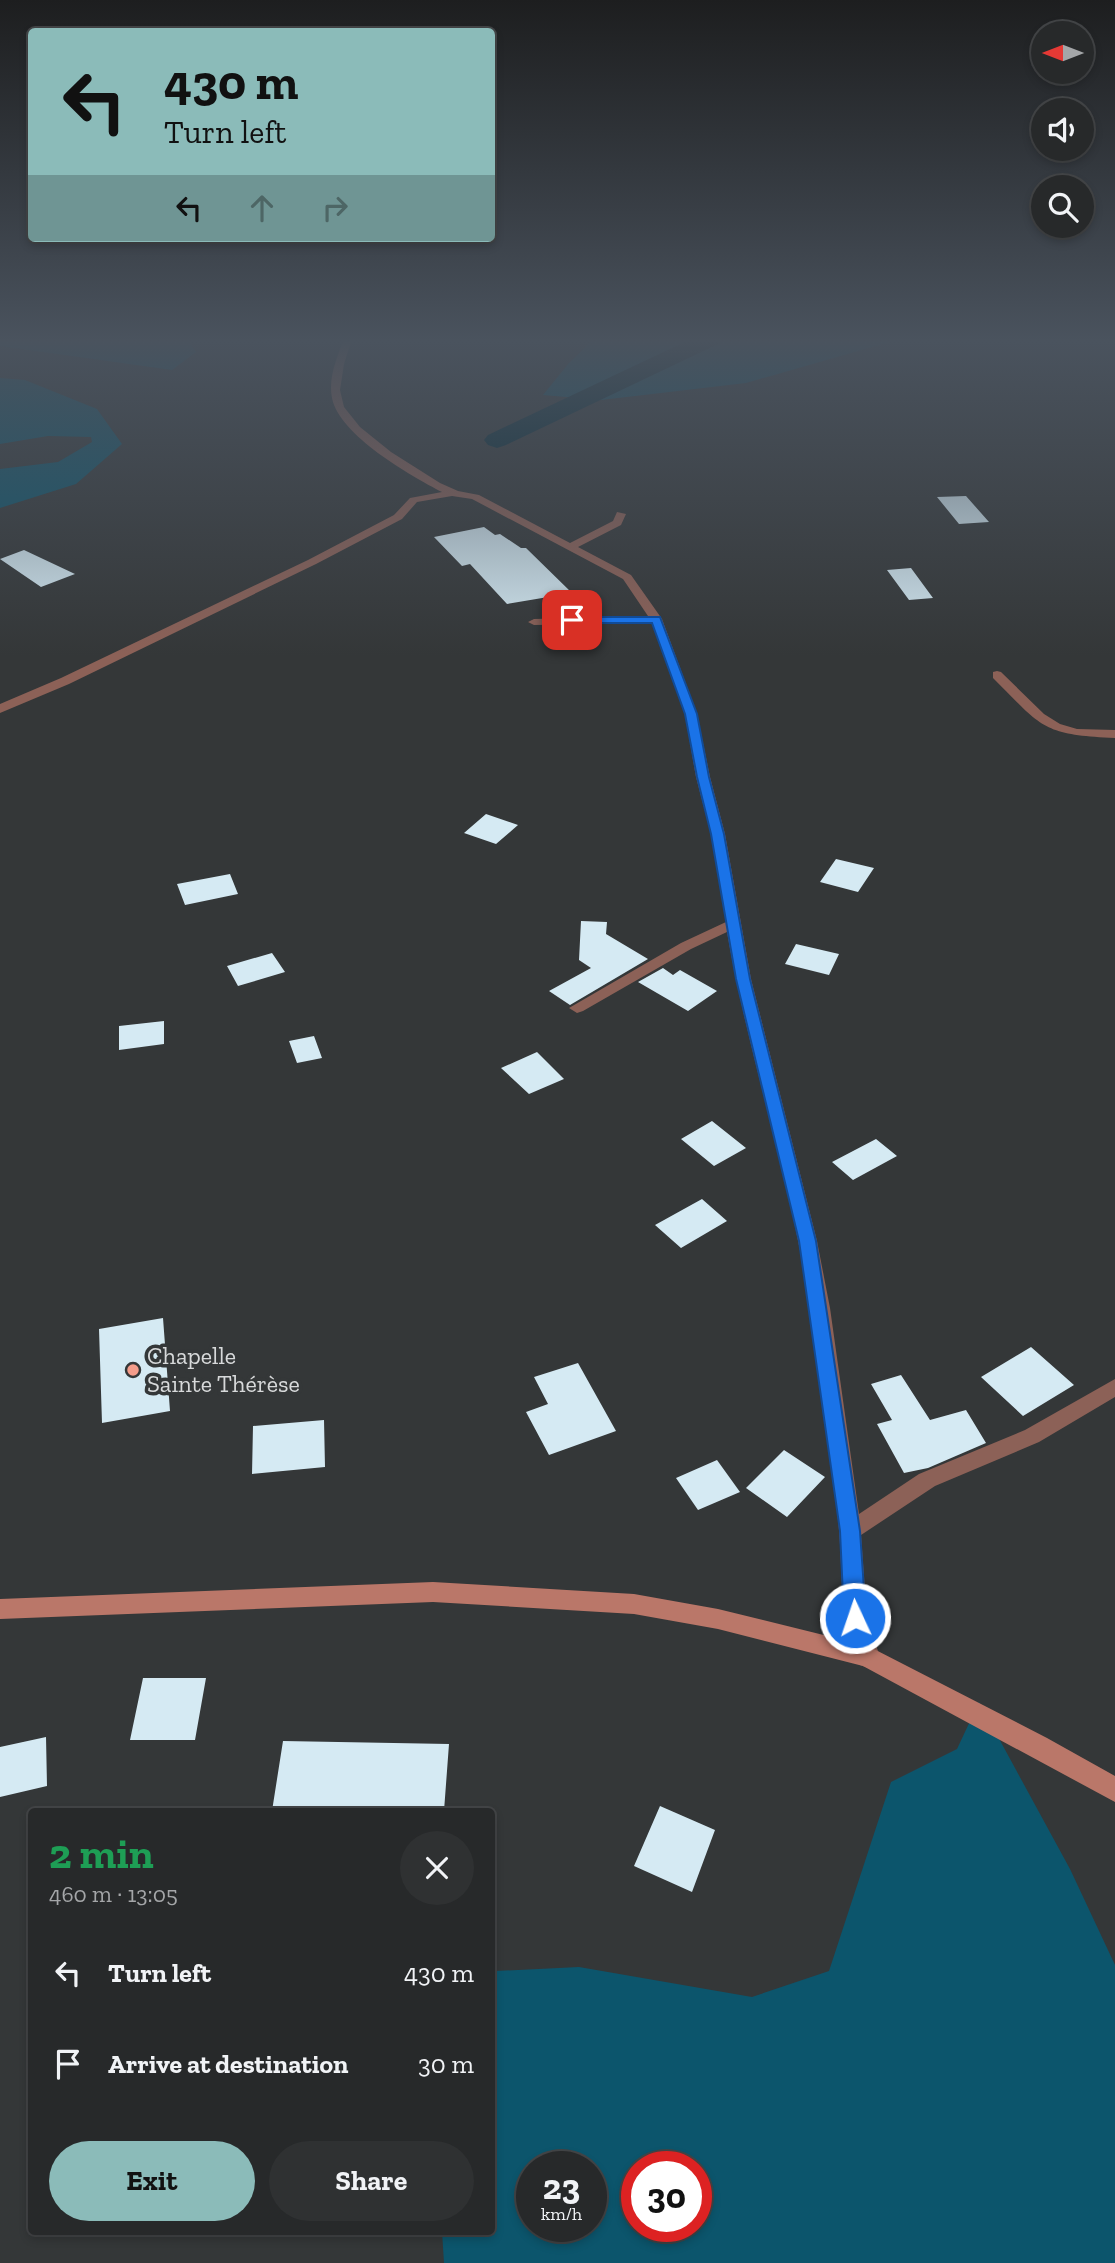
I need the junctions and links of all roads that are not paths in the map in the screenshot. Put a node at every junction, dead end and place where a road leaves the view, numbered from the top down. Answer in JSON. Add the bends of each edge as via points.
{"nodes":[{"id":1,"x":375,"y":445,"type":"edge"},
{"id":2,"x":450,"y":492,"type":"junction"},
{"id":3,"x":621,"y":514,"type":"dead end"},
{"id":4,"x":570,"y":546,"type":"junction"},
{"id":5,"x":656,"y":620,"type":"junction"},
{"id":6,"x":534,"y":622,"type":"dead end"},
{"id":7,"x":997,"y":675,"type":"dead end"},
{"id":8,"x":0,"y":709,"type":"edge"},
{"id":9,"x":1115,"y":734,"type":"edge"},
{"id":10,"x":733,"y":924,"type":"junction"},
{"id":11,"x":577,"y":1008,"type":"dead end"},
{"id":12,"x":1115,"y":1387,"type":"edge"},
{"id":13,"x":850,"y":1531,"type":"junction"},
{"id":14,"x":0,"y":1609,"type":"edge"},
{"id":15,"x":867,"y":1657,"type":"junction"},
{"id":16,"x":1115,"y":1790,"type":"edge"}],
"edges":[{"from":1,"to":2,"type":"street"},
{"from":2,"to":4,"type":"street","via":[[475,497]]},
{"from":2,"to":8,"type":"street","via":[[414,500],[398,517],[312,562]]},
{"from":3,"to":4,"type":"street","via":[[617,523]]},
{"from":4,"to":5,"type":"street","via":[[627,577]]},
{"from":5,"to":6,"type":"street"},
{"from":5,"to":10,"type":"street","via":[[691,714]]},
{"from":7,"to":9,"type":"street","via":[[1055,727]]},
{"from":10,"to":11,"type":"street"},
{"from":10,"to":13,"type":"street","via":[[808,1241]]},
{"from":12,"to":13,"type":"street","via":[[1032,1436],[927,1480]]},
{"from":13,"to":15,"type":"street","via":[[855,1618]]},
{"from":14,"to":15,"type":"main road","via":[[433,1592],[535,1597],[634,1604],[718,1619]]},
{"from":15,"to":16,"type":"main road"}]}
